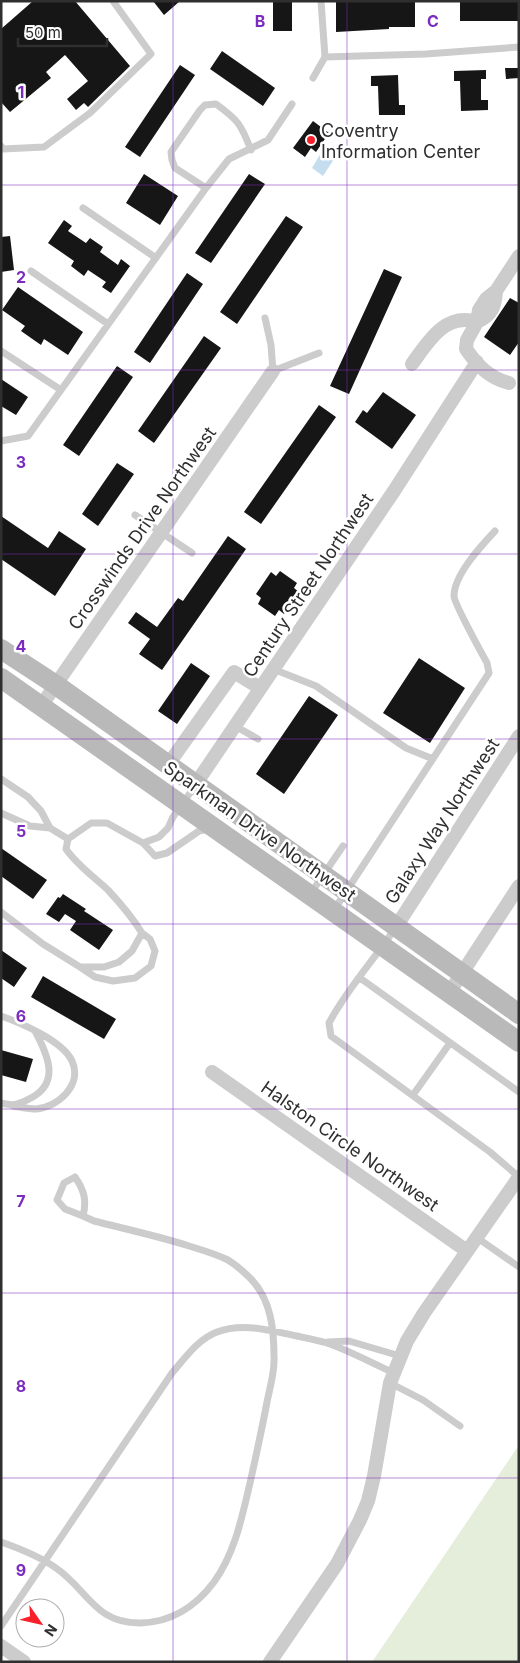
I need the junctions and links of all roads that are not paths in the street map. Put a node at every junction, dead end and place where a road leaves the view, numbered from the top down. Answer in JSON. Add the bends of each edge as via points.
{"nodes":[{"id":1,"x":113,"y":1,"type":"edge"},
{"id":2,"x":321,"y":1,"type":"edge"},
{"id":3,"x":519,"y":47,"type":"edge"},
{"id":4,"x":325,"y":57,"type":"junction"},
{"id":5,"x":312,"y":78,"type":"dead end"},
{"id":6,"x":292,"y":104,"type":"dead end"},
{"id":7,"x":1,"y":146,"type":"edge"},
{"id":8,"x":251,"y":150,"type":"junction"},
{"id":9,"x":206,"y":188,"type":"junction"},
{"id":10,"x":84,"y":208,"type":"dead end"},
{"id":11,"x":519,"y":256,"type":"edge"},
{"id":12,"x":156,"y":258,"type":"junction"},
{"id":13,"x":31,"y":271,"type":"dead end"},
{"id":14,"x":265,"y":318,"type":"dead end"},
{"id":15,"x":477,"y":322,"type":"junction"},
{"id":16,"x":108,"y":324,"type":"junction"},
{"id":17,"x":1,"y":351,"type":"edge"},
{"id":18,"x":319,"y":353,"type":"dead end"},
{"id":19,"x":477,"y":362,"type":"junction"},
{"id":20,"x":412,"y":364,"type":"dead end"},
{"id":21,"x":273,"y":371,"type":"junction"},
{"id":22,"x":514,"y":386,"type":"edge"},
{"id":23,"x":61,"y":390,"type":"junction"},
{"id":24,"x":1,"y":441,"type":"edge"},
{"id":25,"x":135,"y":514,"type":"dead end"},
{"id":26,"x":495,"y":531,"type":"dead end"},
{"id":27,"x":161,"y":532,"type":"junction"},
{"id":28,"x":192,"y":553,"type":"dead end"},
{"id":29,"x":1,"y":649,"type":"edge"},
{"id":30,"x":273,"y":669,"type":"junction"},
{"id":31,"x":1,"y":678,"type":"edge"},
{"id":32,"x":56,"y":685,"type":"junction"},
{"id":33,"x":260,"y":688,"type":"junction"},
{"id":34,"x":41,"y":706,"type":"junction"},
{"id":35,"x":235,"y":726,"type":"junction"},
{"id":36,"x":519,"y":736,"type":"edge"},
{"id":37,"x":258,"y":739,"type":"dead end"},
{"id":38,"x":433,"y":759,"type":"junction"},
{"id":39,"x":167,"y":766,"type":"junction"},
{"id":40,"x":1,"y":779,"type":"edge"},
{"id":41,"x":195,"y":785,"type":"junction"},
{"id":42,"x":183,"y":805,"type":"junction"},
{"id":43,"x":1,"y":813,"type":"edge"},
{"id":44,"x":50,"y":828,"type":"junction"},
{"id":45,"x":215,"y":828,"type":"junction"},
{"id":46,"x":68,"y":839,"type":"junction"},
{"id":47,"x":143,"y":843,"type":"junction"},
{"id":48,"x":343,"y":846,"type":"dead end"},
{"id":49,"x":322,"y":875,"type":"junction"},
{"id":50,"x":519,"y":886,"type":"edge"},
{"id":51,"x":346,"y":892,"type":"junction"},
{"id":52,"x":310,"y":895,"type":"junction"},
{"id":53,"x":333,"y":911,"type":"junction"},
{"id":54,"x":1,"y":912,"type":"edge"},
{"id":55,"x":396,"y":927,"type":"junction"},
{"id":56,"x":142,"y":933,"type":"junction"},
{"id":57,"x":383,"y":946,"type":"junction"},
{"id":58,"x":80,"y":967,"type":"junction"},
{"id":59,"x":462,"y":974,"type":"junction"},
{"id":60,"x":360,"y":978,"type":"junction"},
{"id":61,"x":449,"y":993,"type":"junction"},
{"id":62,"x":519,"y":1014,"type":"edge"},
{"id":63,"x":1,"y":1016,"type":"edge"},
{"id":64,"x":35,"y":1031,"type":"junction"},
{"id":65,"x":519,"y":1042,"type":"edge"},
{"id":66,"x":450,"y":1043,"type":"junction"},
{"id":67,"x":212,"y":1072,"type":"dead end"},
{"id":68,"x":519,"y":1092,"type":"edge"},
{"id":69,"x":412,"y":1095,"type":"junction"},
{"id":70,"x":1,"y":1103,"type":"edge"},
{"id":71,"x":13,"y":1106,"type":"junction"},
{"id":72,"x":519,"y":1177,"type":"edge"},
{"id":73,"x":83,"y":1216,"type":"junction"},
{"id":74,"x":476,"y":1237,"type":"junction"},
{"id":75,"x":467,"y":1251,"type":"junction"},
{"id":76,"x":519,"y":1267,"type":"edge"},
{"id":77,"x":273,"y":1331,"type":"junction"},
{"id":78,"x":326,"y":1342,"type":"junction"},
{"id":79,"x":400,"y":1356,"type":"junction"},
{"id":80,"x":392,"y":1378,"type":"junction"},
{"id":81,"x":460,"y":1426,"type":"dead end"},
{"id":82,"x":1,"y":1542,"type":"edge"},
{"id":83,"x":45,"y":1561,"type":"junction"},
{"id":84,"x":1,"y":1626,"type":"edge"},
{"id":85,"x":1,"y":1646,"type":"edge"},
{"id":86,"x":24,"y":1662,"type":"edge"},
{"id":87,"x":270,"y":1662,"type":"edge"}],
"edges":[{"from":1,"to":7,"type":"lane","via":[[152,54],[90,113],[44,147],[4,150]]},
{"from":2,"to":4,"type":"lane"},
{"from":3,"to":4,"type":"lane"},
{"from":4,"to":5,"type":"lane"},
{"from":6,"to":8,"type":"lane","via":[[268,140]]},
{"from":8,"to":9,"type":"lane","via":[[229,160]]},
{"from":8,"to":9,"type":"lane","via":[[235,117],[216,104],[205,105],[171,152],[175,168]]},
{"from":9,"to":12,"type":"lane"},
{"from":10,"to":12,"type":"lane"},
{"from":11,"to":15,"type":"street","via":[[496,291],[478,310]]},
{"from":12,"to":16,"type":"lane"},
{"from":13,"to":16,"type":"lane"},
{"from":14,"to":21,"type":"lane"},
{"from":15,"to":19,"type":"street","via":[[466,348]]},
{"from":15,"to":20,"type":"street","via":[[467,319],[456,321],[434,333]]},
{"from":16,"to":23,"type":"lane"},
{"from":17,"to":23,"type":"lane"},
{"from":18,"to":21,"type":"lane"},
{"from":19,"to":22,"type":"street","via":[[496,368]]},
{"from":19,"to":30,"type":"street","name":"Century Street Northwest"},
{"from":21,"to":27,"type":"street","name":"Crosswinds Drive Northwest"},
{"from":23,"to":24,"type":"lane","via":[[28,436]]},
{"from":25,"to":27,"type":"lane"},
{"from":26,"to":38,"type":"lane","via":[[475,552],[456,584],[454,598],[489,673]]},
{"from":27,"to":28,"type":"lane"},
{"from":27,"to":32,"type":"street","name":"Crosswinds Drive Northwest"},
{"from":29,"to":32,"type":"main road","name":"Sparkman Drive Northwest"},
{"from":30,"to":33,"type":"street","name":"Century Street Northwest"},
{"from":30,"to":38,"type":"lane","via":[[316,686],[406,748]]},
{"from":31,"to":34,"type":"main road","name":"Sparkman Drive Northwest"},
{"from":32,"to":34,"type":"street","name":"Crosswinds Drive Northwest"},
{"from":32,"to":39,"type":"main road","name":"Sparkman Drive Northwest"},
{"from":33,"to":35,"type":"street","name":"Century Street Northwest"},
{"from":33,"to":39,"type":"street","via":[[234,672]]},
{"from":34,"to":42,"type":"main road","name":"Sparkman Drive Northwest"},
{"from":35,"to":37,"type":"lane"},
{"from":35,"to":41,"type":"street","name":"Century Street Northwest"},
{"from":36,"to":55,"type":"street","name":"Galaxy Way Northwest"},
{"from":38,"to":51,"type":"lane"},
{"from":39,"to":41,"type":"main road","name":"Sparkman Drive Northwest"},
{"from":40,"to":44,"type":"lane","via":[[42,811]]},
{"from":41,"to":42,"type":"lane"},
{"from":41,"to":49,"type":"main road","name":"Sparkman Drive Northwest"},
{"from":42,"to":45,"type":"main road","name":"Sparkman Drive Northwest"},
{"from":42,"to":47,"type":"lane","via":[[159,837]]},
{"from":43,"to":44,"type":"lane","via":[[30,826]]},
{"from":44,"to":46,"type":"lane"},
{"from":45,"to":47,"type":"lane","via":[[198,831],[167,853],[155,856]]},
{"from":45,"to":52,"type":"main road","name":"Sparkman Drive Northwest"},
{"from":46,"to":47,"type":"lane","via":[[91,823],[107,823]]},
{"from":46,"to":56,"type":"lane","via":[[66,849],[72,857],[129,913]]},
{"from":48,"to":49,"type":"lane"},
{"from":49,"to":51,"type":"main road","name":"Sparkman Drive Northwest"},
{"from":49,"to":52,"type":"lane"},
{"from":50,"to":59,"type":"street"},
{"from":51,"to":53,"type":"lane"},
{"from":51,"to":55,"type":"main road","name":"Sparkman Drive Northwest"},
{"from":52,"to":53,"type":"main road","name":"Sparkman Drive Northwest"},
{"from":53,"to":57,"type":"main road","name":"Sparkman Drive Northwest"},
{"from":54,"to":58,"type":"lane","via":[[42,944]]},
{"from":55,"to":57,"type":"lane"},
{"from":55,"to":59,"type":"main road","name":"Sparkman Drive Northwest"},
{"from":56,"to":58,"type":"lane","via":[[132,951],[119,962],[104,967]]},
{"from":56,"to":58,"type":"lane","via":[[150,939],[156,951],[151,966],[135,978],[113,981],[95,977]]},
{"from":57,"to":60,"type":"lane"},
{"from":57,"to":61,"type":"main road","name":"Sparkman Drive Northwest"},
{"from":59,"to":61,"type":"street"},
{"from":59,"to":62,"type":"main road","name":"Sparkman Drive Northwest"},
{"from":60,"to":66,"type":"lane"},
{"from":60,"to":69,"type":"lane","via":[[328,1023],[331,1036]]},
{"from":61,"to":65,"type":"main road","name":"Sparkman Drive Northwest"},
{"from":63,"to":64,"type":"lane"},
{"from":64,"to":71,"type":"lane","via":[[50,1069],[47,1084],[36,1096]]},
{"from":64,"to":71,"type":"lane","via":[[59,1046],[72,1061],[72,1085],[63,1099],[52,1105],[36,1109]]},
{"from":66,"to":68,"type":"lane"},
{"from":66,"to":69,"type":"lane"},
{"from":67,"to":75,"type":"street","name":"Halston Circle Northwest"},
{"from":69,"to":72,"type":"lane"},
{"from":70,"to":71,"type":"lane"},
{"from":72,"to":74,"type":"street"},
{"from":73,"to":73,"type":"lane","via":[[86,1205],[75,1177],[64,1183],[57,1200],[65,1209]]},
{"from":73,"to":77,"type":"lane","via":[[94,1222],[170,1240],[228,1260],[252,1280],[262,1294],[268,1305]]},
{"from":74,"to":75,"type":"street"},
{"from":74,"to":76,"type":"lane"},
{"from":75,"to":79,"type":"street","via":[[424,1313]]},
{"from":77,"to":78,"type":"lane"},
{"from":77,"to":83,"type":"lane","via":[[241,1327],[217,1332],[189,1353],[172,1373]]},
{"from":77,"to":83,"type":"lane","via":[[275,1359],[240,1525],[213,1583],[183,1612],[168,1619],[125,1622],[95,1607]]},
{"from":78,"to":79,"type":"lane","via":[[349,1341]]},
{"from":78,"to":80,"type":"lane"},
{"from":79,"to":80,"type":"street"},
{"from":80,"to":81,"type":"lane"},
{"from":80,"to":87,"type":"street","via":[[374,1476],[360,1520],[337,1564]]},
{"from":82,"to":83,"type":"lane"},
{"from":83,"to":84,"type":"lane"},
{"from":85,"to":86,"type":"street"}]}
